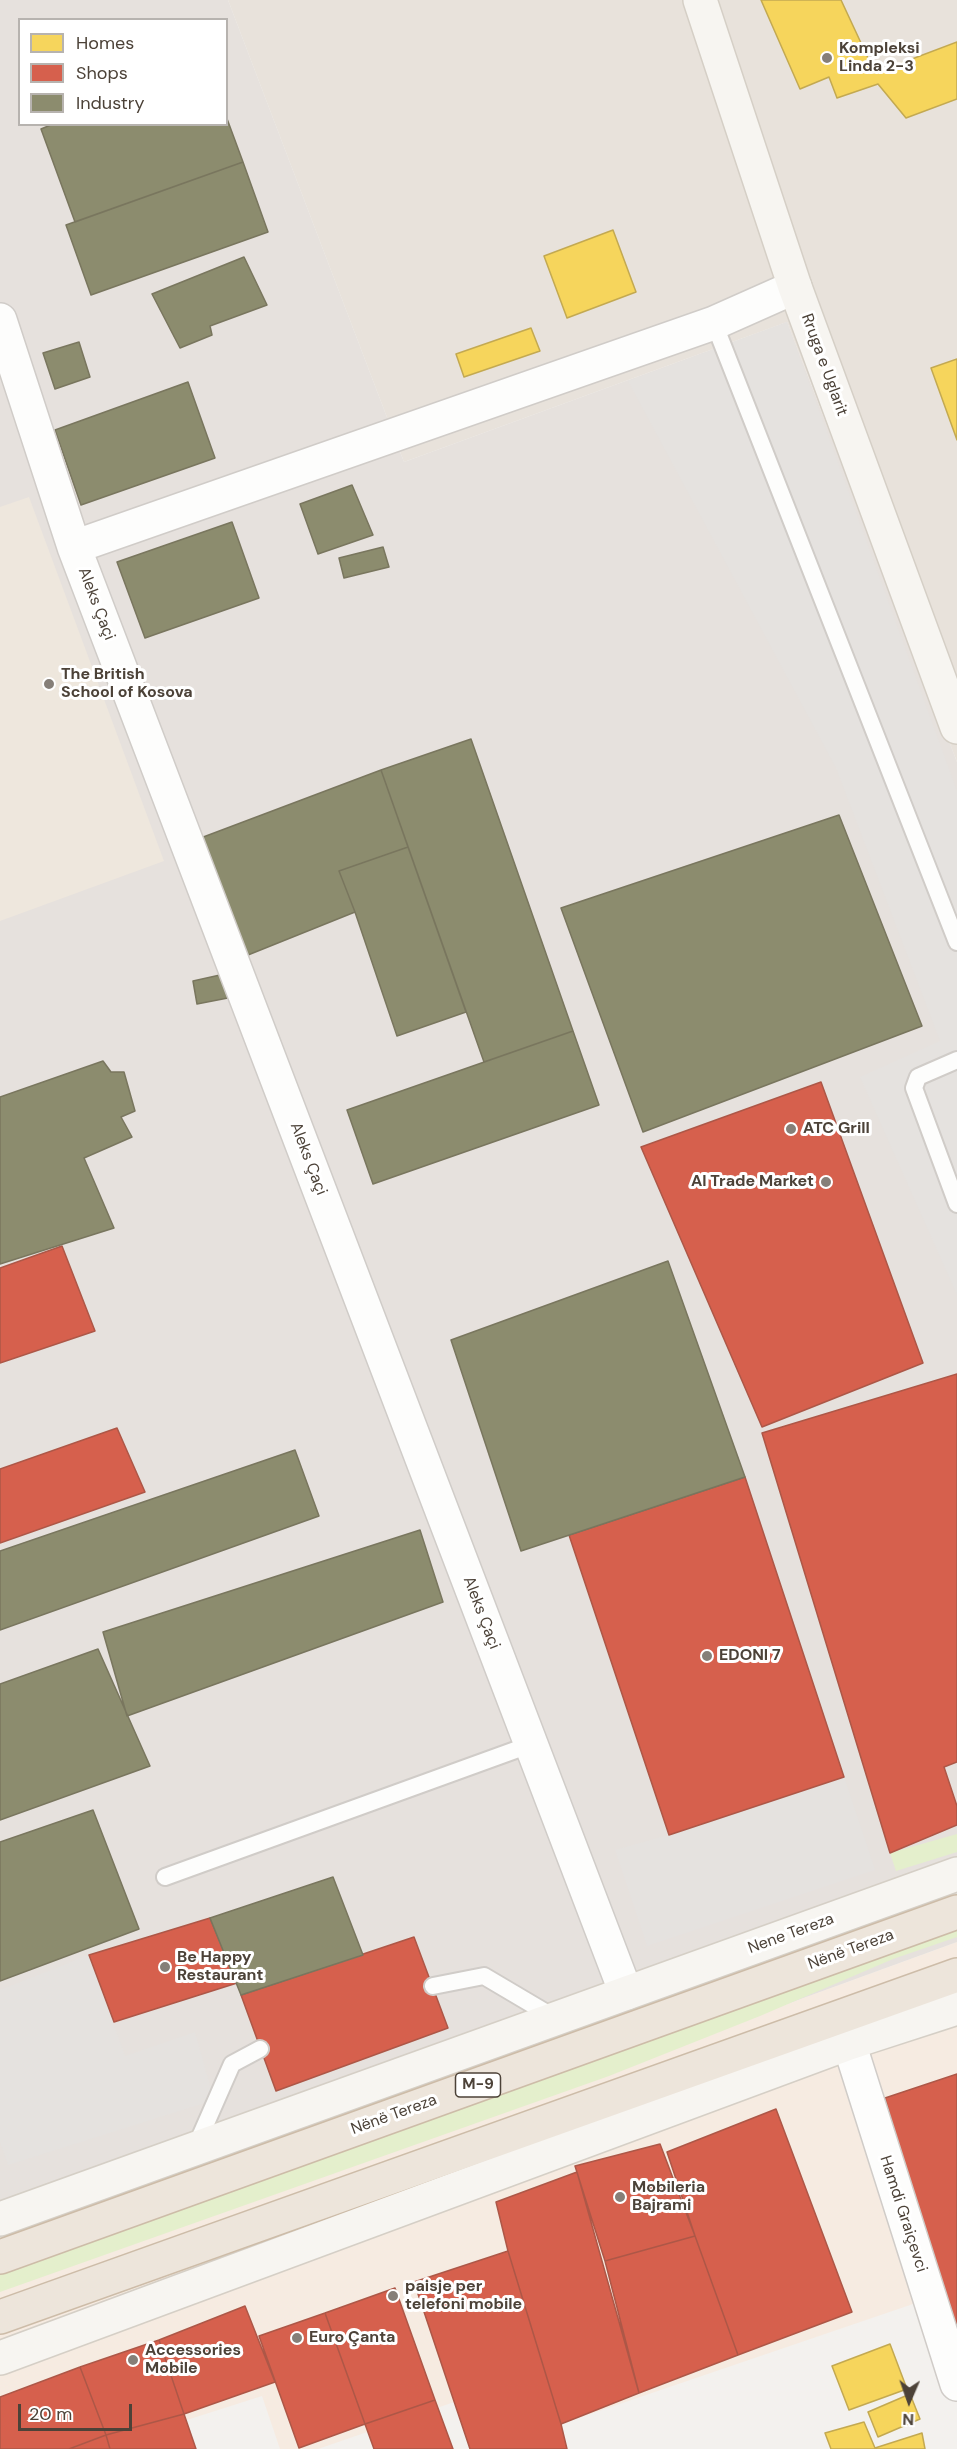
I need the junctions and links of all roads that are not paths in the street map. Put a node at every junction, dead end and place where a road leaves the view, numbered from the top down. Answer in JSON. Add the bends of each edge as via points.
{"nodes":[{"id":1,"x":700,"y":0,"type":"edge"},
{"id":2,"x":795,"y":286,"type":"junction"},
{"id":3,"x":0,"y":320,"type":"edge"},
{"id":4,"x":714,"y":323,"type":"junction"},
{"id":5,"x":74,"y":547,"type":"junction"},
{"id":6,"x":954,"y":714,"type":"edge"},
{"id":7,"x":957,"y":942,"type":"edge"},
{"id":8,"x":957,"y":1060,"type":"edge"},
{"id":9,"x":957,"y":1204,"type":"edge"},
{"id":10,"x":532,"y":1744,"type":"junction"},
{"id":11,"x":957,"y":1874,"type":"edge"},
{"id":12,"x":165,"y":1877,"type":"dead end"},
{"id":13,"x":957,"y":1912,"type":"edge"},
{"id":14,"x":957,"y":1975,"type":"edge"},
{"id":15,"x":433,"y":1986,"type":"dead end"},
{"id":16,"x":626,"y":1993,"type":"junction"},
{"id":17,"x":957,"y":2008,"type":"edge"},
{"id":18,"x":555,"y":2018,"type":"junction"},
{"id":19,"x":849,"y":2043,"type":"junction"},
{"id":20,"x":260,"y":2049,"type":"dead end"},
{"id":21,"x":195,"y":2150,"type":"junction"},
{"id":22,"x":400,"y":2174,"type":"junction"},
{"id":23,"x":412,"y":2205,"type":"junction"},
{"id":24,"x":0,"y":2219,"type":"edge"},
{"id":25,"x":0,"y":2257,"type":"edge"},
{"id":26,"x":0,"y":2317,"type":"edge"},
{"id":27,"x":0,"y":2358,"type":"edge"},
{"id":28,"x":957,"y":2384,"type":"edge"}],
"edges":[{"from":1,"to":2,"type":"street","name":"Rruga e Uglarit"},
{"from":2,"to":4,"type":"street"},
{"from":2,"to":6,"type":"street","name":"Rruga e Uglarit"},
{"from":3,"to":5,"type":"street","name":"Aleks Çaçi"},
{"from":4,"to":5,"type":"street"},
{"from":4,"to":7,"type":"lane"},
{"from":5,"to":10,"type":"street","name":"Aleks Çaçi"},
{"from":8,"to":9,"type":"lane","via":[[918,1077],[914,1089]]},
{"from":10,"to":12,"type":"lane"},
{"from":10,"to":16,"type":"street","name":"Aleks Çaçi"},
{"from":11,"to":16,"type":"street","name":"Nene Tereza"},
{"from":13,"to":25,"type":"highway","name":"Nënë Tereza","number":"M-9"},
{"from":14,"to":22,"type":"highway"},
{"from":15,"to":18,"type":"lane","via":[[484,1976]]},
{"from":16,"to":18,"type":"street"},
{"from":17,"to":19,"type":"street"},
{"from":18,"to":21,"type":"street"},
{"from":19,"to":23,"type":"street"},
{"from":19,"to":28,"type":"street","name":"Hamdi Graiçevci"},
{"from":20,"to":21,"type":"lane","via":[[232,2064]]},
{"from":21,"to":24,"type":"street"},
{"from":22,"to":23,"type":"street"},
{"from":22,"to":26,"type":"highway"},
{"from":23,"to":27,"type":"street"}]}
